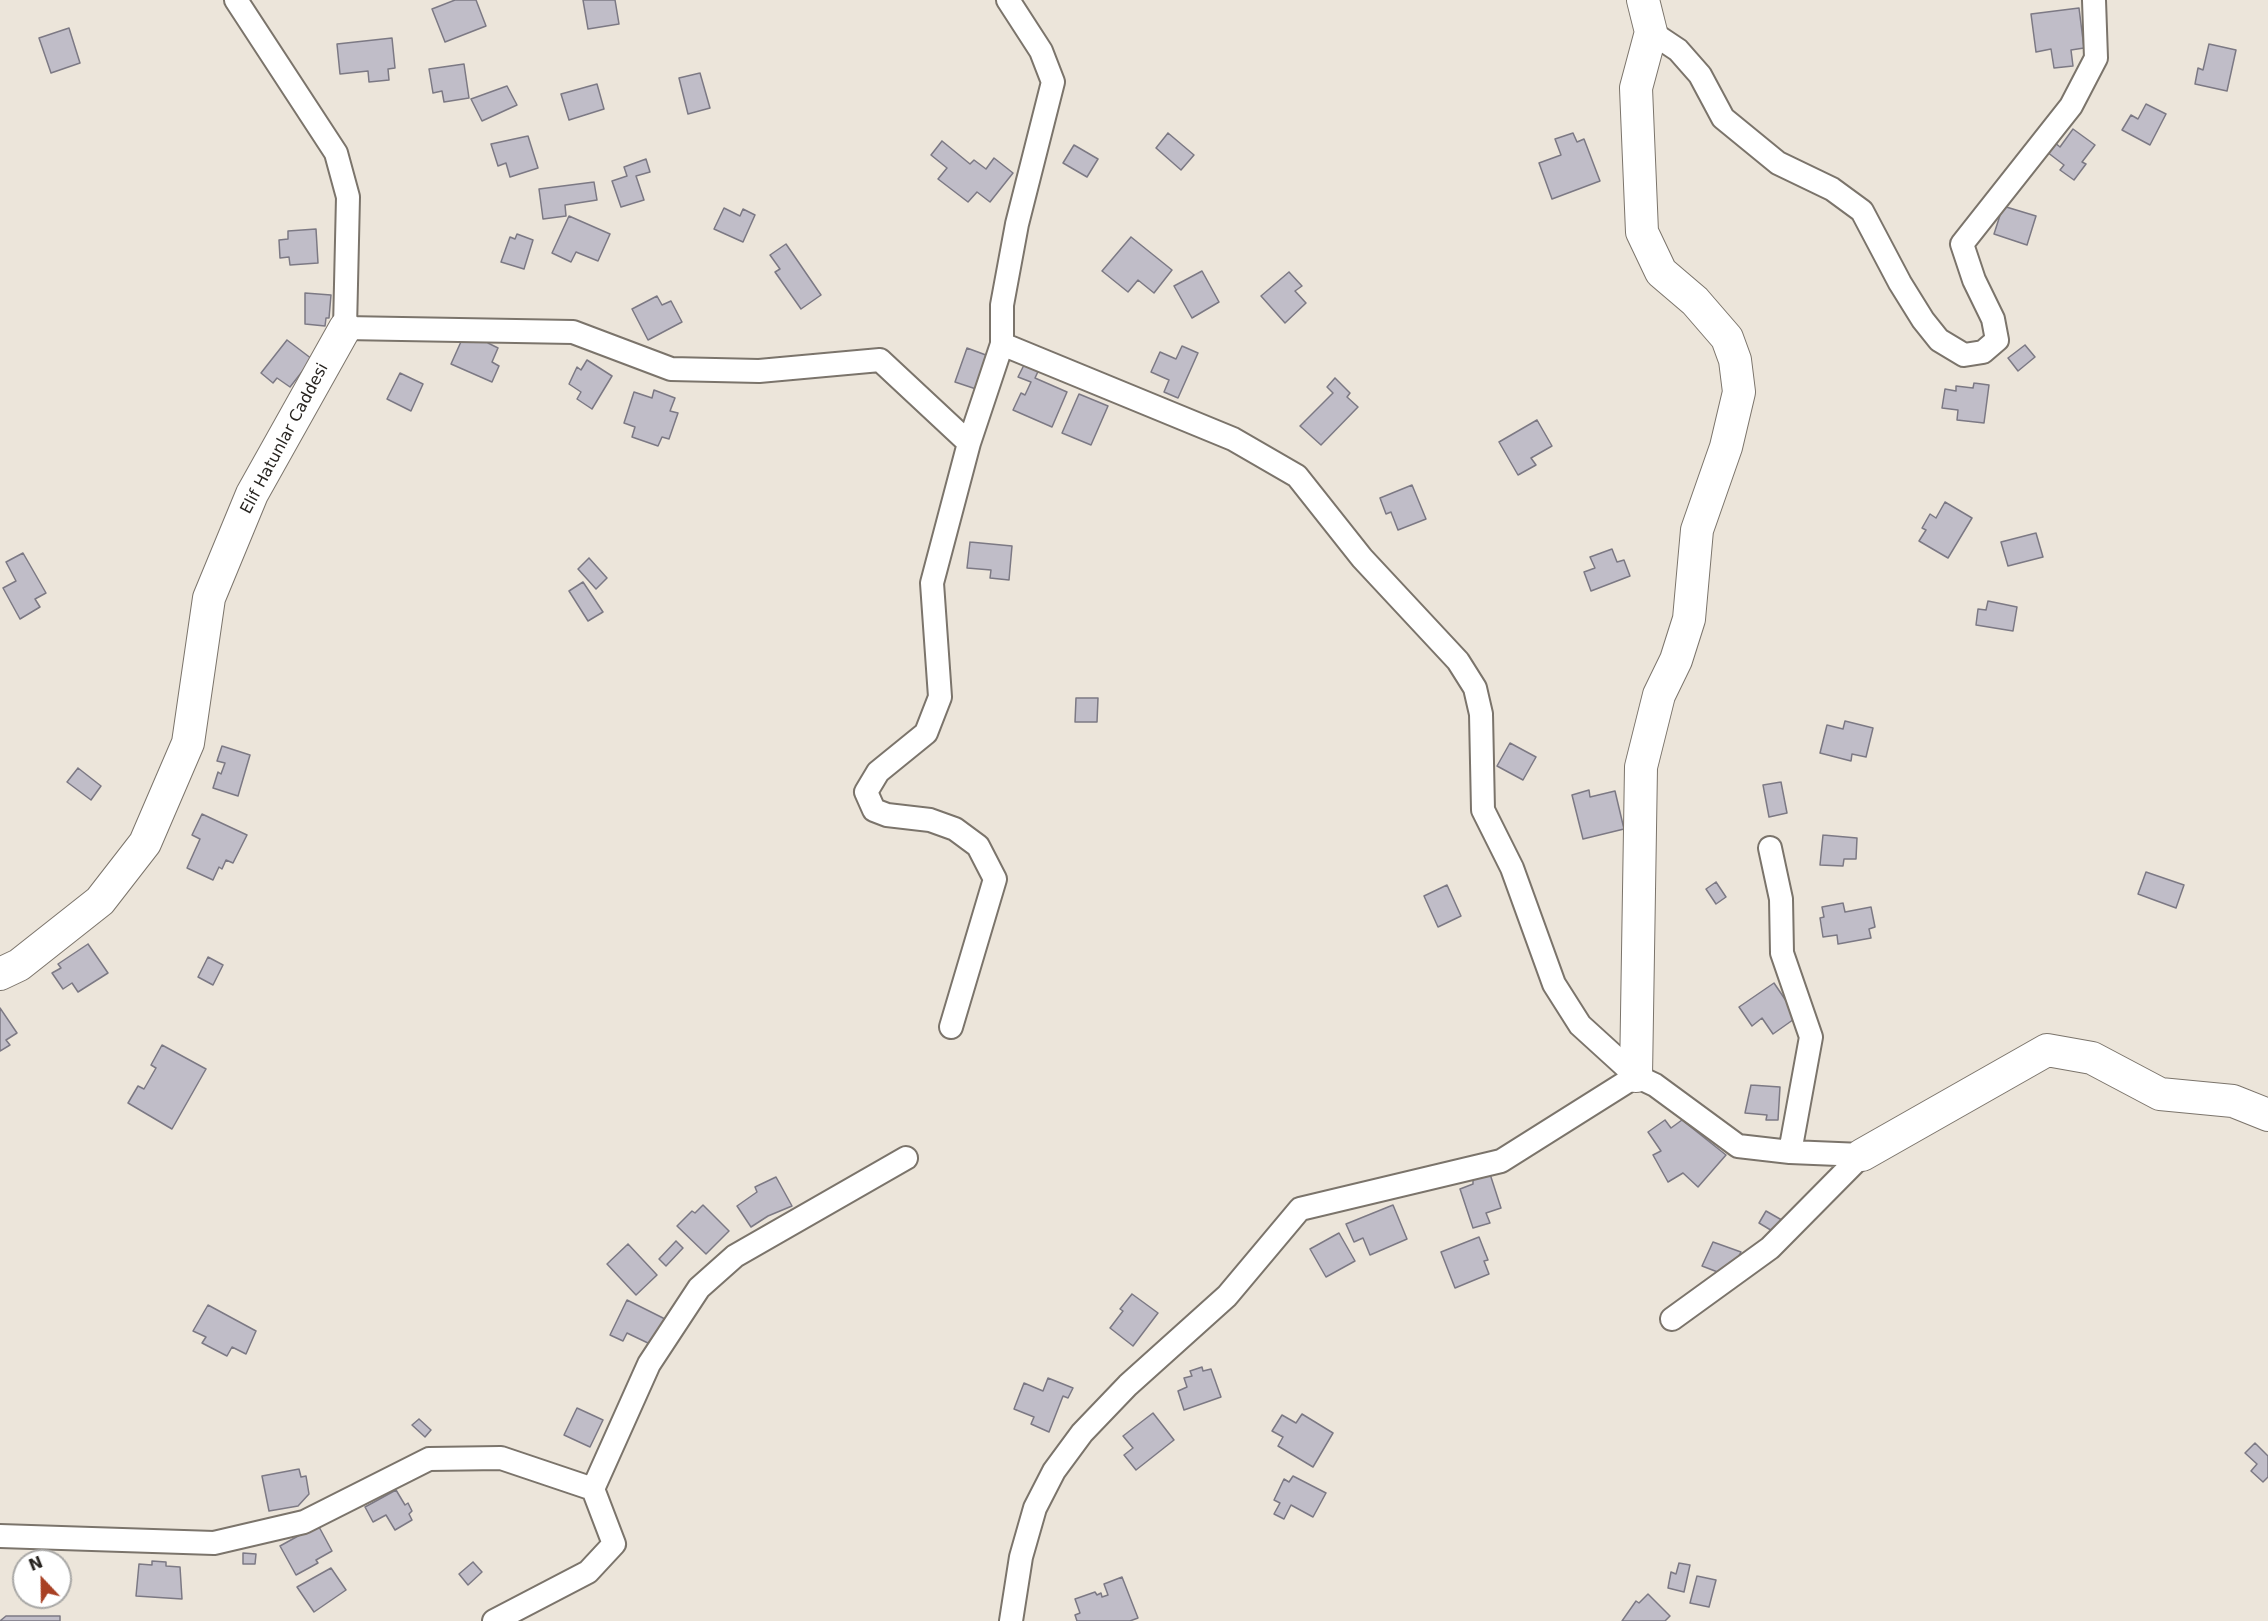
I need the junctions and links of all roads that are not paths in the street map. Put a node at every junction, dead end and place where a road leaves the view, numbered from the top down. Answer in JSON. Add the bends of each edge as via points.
{"nodes":[{"id":1,"x":236,"y":0,"type":"edge"},
{"id":2,"x":1008,"y":0,"type":"edge"},
{"id":3,"x":1643,"y":0,"type":"edge"},
{"id":4,"x":2094,"y":0,"type":"edge"},
{"id":5,"x":1651,"y":32,"type":"junction"},
{"id":6,"x":345,"y":328,"type":"junction"},
{"id":7,"x":1002,"y":344,"type":"junction"},
{"id":8,"x":969,"y":442,"type":"junction"},
{"id":9,"x":1770,"y":848,"type":"dead end"},
{"id":10,"x":0,"y":974,"type":"edge"},
{"id":11,"x":951,"y":1027,"type":"dead end"},
{"id":12,"x":1636,"y":1076,"type":"junction"},
{"id":13,"x":2268,"y":1115,"type":"edge"},
{"id":14,"x":1790,"y":1152,"type":"junction"},
{"id":15,"x":1862,"y":1155,"type":"junction"},
{"id":16,"x":906,"y":1158,"type":"dead end"},
{"id":17,"x":1672,"y":1319,"type":"dead end"},
{"id":18,"x":593,"y":1489,"type":"junction"},
{"id":19,"x":0,"y":1536,"type":"edge"},
{"id":20,"x":495,"y":1621,"type":"edge"},
{"id":21,"x":1011,"y":1621,"type":"edge"}],
"edges":[{"from":1,"to":6,"type":"street","via":[[336,153],[348,197]]},
{"from":2,"to":7,"type":"street","via":[[1041,51],[1053,82],[1017,224],[1002,305]]},
{"from":3,"to":5,"type":"street"},
{"from":4,"to":5,"type":"street","via":[[2096,57],[2071,106],[1962,244],[1993,319],[1997,340],[1983,352],[1964,355],[1939,340],[1923,320],[1863,211],[1832,189],[1778,163],[1723,118],[1700,75],[1678,50]]},
{"from":5,"to":12,"type":"street","via":[[1636,88],[1642,232],[1661,272],[1695,301],[1726,338],[1735,360],[1740,392],[1697,530],[1689,619],[1659,695],[1641,767]]},
{"from":6,"to":8,"type":"street","via":[[573,332],[671,369],[759,371],[880,360]]},
{"from":6,"to":10,"type":"street","name":"Elif Hatunlar Caddesi","via":[[252,494],[209,598],[188,743],[145,843],[100,901],[19,965]]},
{"from":7,"to":8,"type":"street"},
{"from":7,"to":12,"type":"street","via":[[1233,439],[1298,476],[1362,558],[1458,661],[1475,688],[1481,714],[1483,810],[1512,868],[1554,984],[1580,1025]]},
{"from":8,"to":11,"type":"street","via":[[933,583],[940,697],[926,733],[878,771],[866,792],[874,810],[930,820],[955,829],[978,846],[994,879]]},
{"from":9,"to":14,"type":"street","via":[[1780,899],[1782,953],[1810,1037]]},
{"from":12,"to":14,"type":"street","via":[[1655,1085],[1738,1146]]},
{"from":12,"to":21,"type":"street","via":[[1501,1161],[1300,1209],[1227,1296],[1128,1385],[1082,1433],[1054,1471],[1035,1508],[1021,1557]]},
{"from":13,"to":15,"type":"street","via":[[2233,1101],[2160,1094],[2092,1058],[2047,1050]]},
{"from":14,"to":15,"type":"street"},
{"from":15,"to":17,"type":"street","via":[[1770,1248]]},
{"from":16,"to":18,"type":"street","via":[[735,1256],[699,1288],[649,1364]]},
{"from":18,"to":19,"type":"street","via":[[501,1458],[429,1459],[304,1522],[214,1543]]},
{"from":18,"to":20,"type":"street","via":[[614,1544],[588,1572]]}]}
